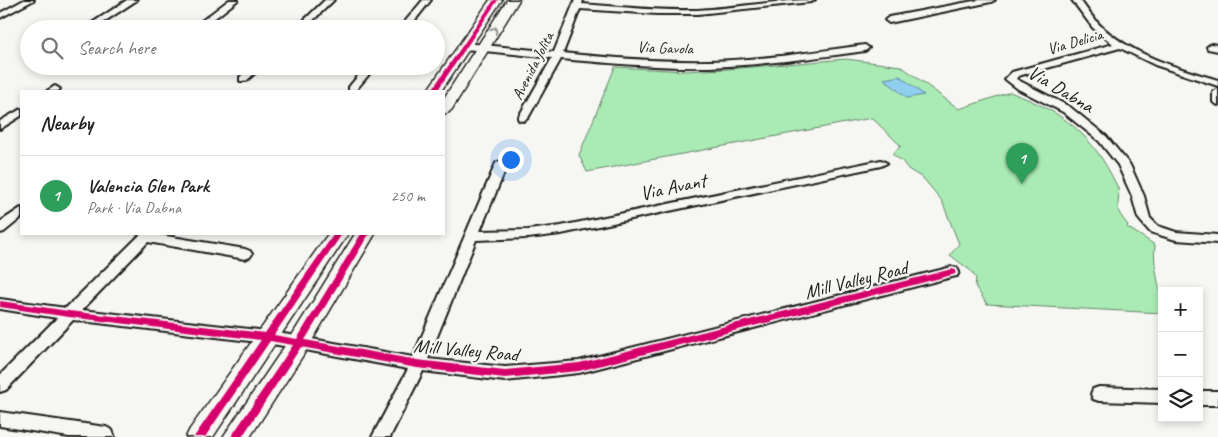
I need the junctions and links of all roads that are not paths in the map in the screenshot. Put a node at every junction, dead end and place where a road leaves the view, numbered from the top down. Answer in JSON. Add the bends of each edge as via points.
{"nodes":[{"id":1,"x":30,"y":0,"type":"edge"},
{"id":2,"x":133,"y":0,"type":"edge"},
{"id":3,"x":234,"y":0,"type":"edge"},
{"id":4,"x":330,"y":0,"type":"edge"},
{"id":5,"x":427,"y":0,"type":"edge"},
{"id":6,"x":496,"y":0,"type":"edge"},
{"id":7,"x":513,"y":0,"type":"edge"},
{"id":8,"x":811,"y":0,"type":"edge"},
{"id":9,"x":991,"y":0,"type":"edge"},
{"id":10,"x":1076,"y":0,"type":"edge"},
{"id":11,"x":578,"y":3,"type":"edge"},
{"id":12,"x":0,"y":16,"type":"edge"},
{"id":13,"x":101,"y":20,"type":"edge"},
{"id":14,"x":206,"y":20,"type":"edge"},
{"id":15,"x":309,"y":20,"type":"edge"},
{"id":16,"x":410,"y":20,"type":"edge"},
{"id":17,"x":889,"y":20,"type":"dead end"},
{"id":18,"x":1121,"y":45,"type":"junction"},
{"id":19,"x":465,"y":46,"type":"junction"},
{"id":20,"x":482,"y":48,"type":"junction"},
{"id":21,"x":865,"y":48,"type":"dead end"},
{"id":22,"x":558,"y":55,"type":"junction"},
{"id":23,"x":248,"y":75,"type":"edge"},
{"id":24,"x":364,"y":75,"type":"edge"},
{"id":25,"x":1010,"y":78,"type":"joint"},
{"id":26,"x":244,"y":79,"type":"dead end"},
{"id":27,"x":1218,"y":83,"type":"edge"},
{"id":28,"x":352,"y":89,"type":"dead end"},
{"id":29,"x":435,"y":90,"type":"edge"},
{"id":30,"x":1218,"y":92,"type":"edge"},
{"id":31,"x":1218,"y":102,"type":"edge"},
{"id":32,"x":445,"y":107,"type":"edge"},
{"id":33,"x":20,"y":113,"type":"edge"},
{"id":34,"x":523,"y":118,"type":"dead end"},
{"id":35,"x":0,"y":126,"type":"edge"},
{"id":36,"x":502,"y":163,"type":"dead end"},
{"id":37,"x":881,"y":163,"type":"dead end"},
{"id":38,"x":20,"y":213,"type":"edge"},
{"id":39,"x":0,"y":229,"type":"edge"},
{"id":40,"x":147,"y":235,"type":"edge"},
{"id":41,"x":337,"y":235,"type":"edge"},
{"id":42,"x":364,"y":235,"type":"edge"},
{"id":43,"x":472,"y":236,"type":"junction"},
{"id":44,"x":1218,"y":239,"type":"edge"},
{"id":45,"x":245,"y":254,"type":"dead end"},
{"id":46,"x":952,"y":272,"type":"dead end"},
{"id":47,"x":0,"y":304,"type":"edge"},
{"id":48,"x":69,"y":314,"type":"junction"},
{"id":49,"x":267,"y":337,"type":"junction"},
{"id":50,"x":299,"y":343,"type":"junction"},
{"id":51,"x":417,"y":364,"type":"junction"},
{"id":52,"x":0,"y":385,"type":"edge"},
{"id":53,"x":1099,"y":394,"type":"dead end"},
{"id":54,"x":1158,"y":396,"type":"edge"},
{"id":55,"x":1203,"y":398,"type":"edge"},
{"id":56,"x":1218,"y":398,"type":"edge"},
{"id":57,"x":0,"y":418,"type":"edge"},
{"id":58,"x":106,"y":435,"type":"dead end"},
{"id":59,"x":200,"y":437,"type":"edge"},
{"id":60,"x":236,"y":437,"type":"edge"},
{"id":61,"x":381,"y":437,"type":"edge"}],
"edges":[{"from":1,"to":12,"type":"street"},
{"from":2,"to":13,"type":"street"},
{"from":3,"to":14,"type":"street"},
{"from":4,"to":15,"type":"street"},
{"from":5,"to":16,"type":"street"},
{"from":6,"to":19,"type":"main road"},
{"from":20,"to":7,"type":"main road","one_way":true},
{"from":8,"to":11,"type":"street","via":[[698,12],[657,12]]},
{"from":9,"to":17,"type":"street"},
{"from":10,"to":18,"type":"street","via":[[1093,23]]},
{"from":11,"to":22,"type":"street","name":"Avenida Jolita"},
{"from":18,"to":25,"type":"street","name":"Via Delicia"},
{"from":18,"to":27,"type":"street"},
{"from":19,"to":20,"type":"street","name":"Via Gavola"},
{"from":19,"to":29,"type":"main road"},
{"from":20,"to":22,"type":"street","name":"Via Gavola"},
{"from":20,"to":32,"type":"main road"},
{"from":21,"to":22,"type":"street","name":"Via Gavola","via":[[739,63],[621,61]]},
{"from":22,"to":34,"type":"street","name":"Avenida Jolita"},
{"from":23,"to":26,"type":"street"},
{"from":24,"to":28,"type":"street"},
{"from":25,"to":44,"type":"street","name":"Via Dabna","via":[[1019,86],[1058,104],[1108,145],[1124,166],[1138,198],[1142,217],[1155,230]]},
{"from":30,"to":31,"type":"street"},
{"from":33,"to":35,"type":"street"},
{"from":36,"to":43,"type":"street"},
{"from":37,"to":43,"type":"street","name":"Via Avant","via":[[561,230]]},
{"from":38,"to":39,"type":"street"},
{"from":40,"to":45,"type":"street"},
{"from":40,"to":48,"type":"street"},
{"from":41,"to":49,"type":"main road"},
{"from":42,"to":50,"type":"main road"},
{"from":43,"to":51,"type":"street"},
{"from":46,"to":51,"type":"street","name":"Mill Valley Road","via":[[578,367],[505,374]]},
{"from":47,"to":48,"type":"street","name":"Mill Valley Road"},
{"from":48,"to":49,"type":"street","name":"Mill Valley Road"},
{"from":48,"to":52,"type":"street"},
{"from":49,"to":50,"type":"street","name":"Mill Valley Road"},
{"from":49,"to":59,"type":"main road"},
{"from":50,"to":51,"type":"street","name":"Mill Valley Road"},
{"from":50,"to":60,"type":"main road"},
{"from":51,"to":61,"type":"street"},
{"from":53,"to":54,"type":"street"},
{"from":55,"to":56,"type":"street"},
{"from":57,"to":58,"type":"street"}]}
